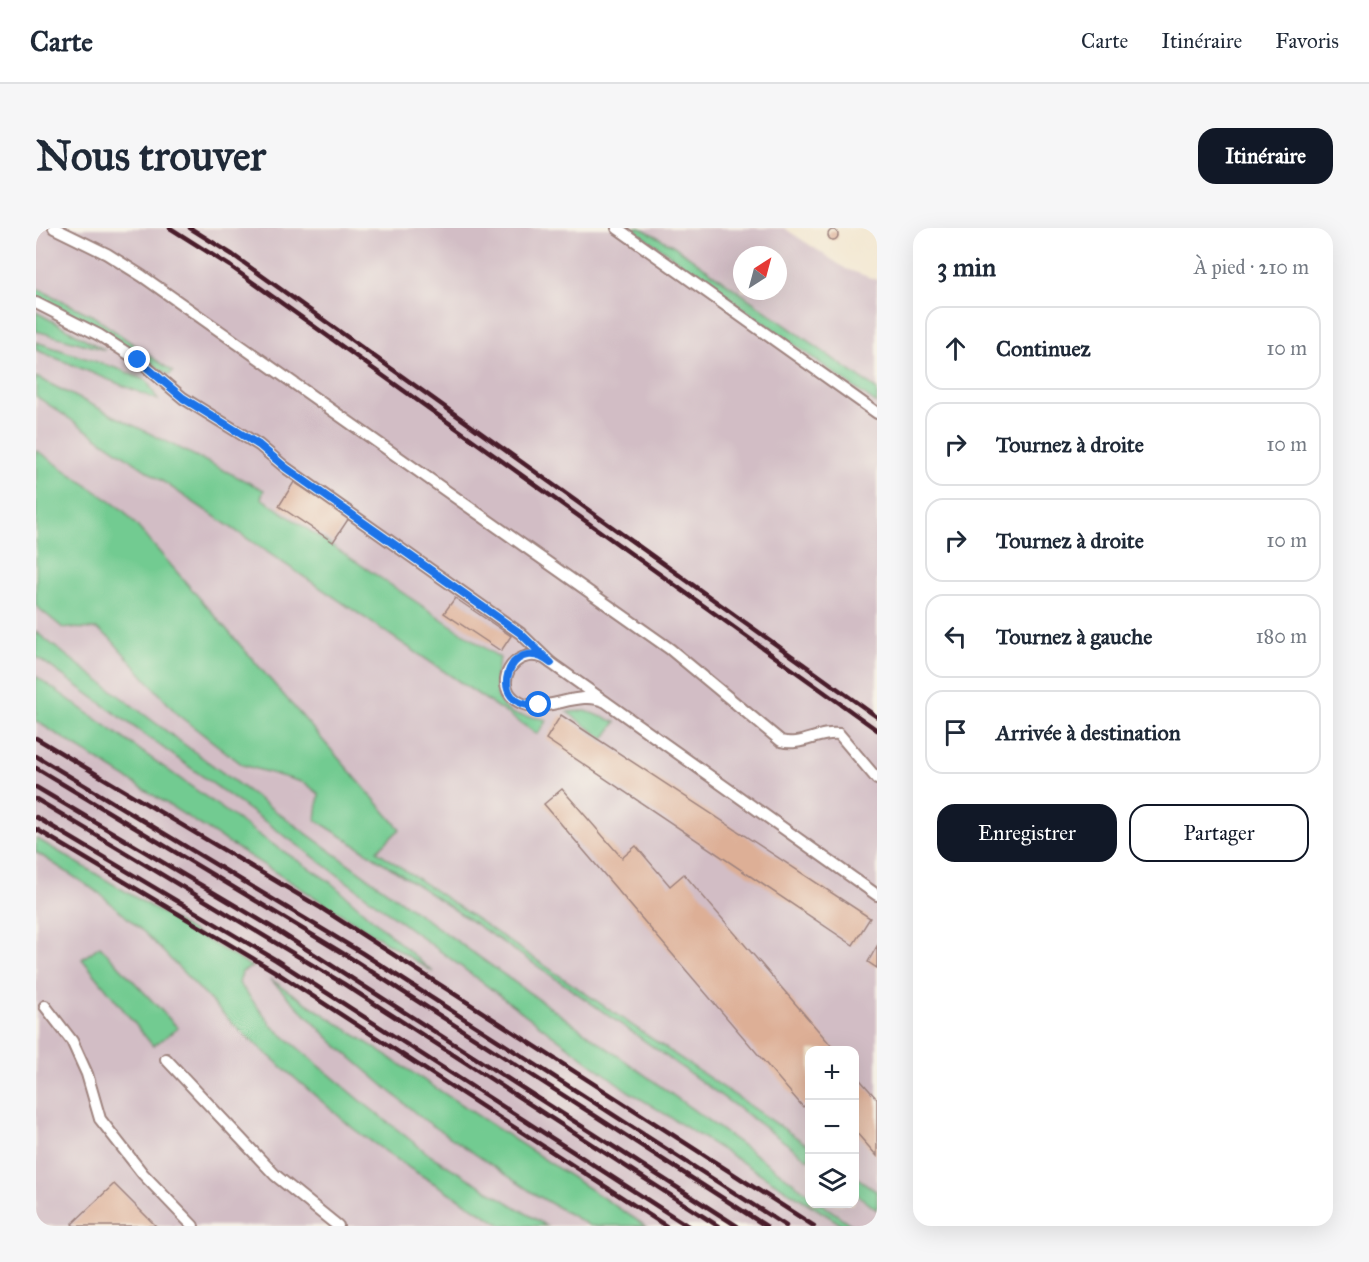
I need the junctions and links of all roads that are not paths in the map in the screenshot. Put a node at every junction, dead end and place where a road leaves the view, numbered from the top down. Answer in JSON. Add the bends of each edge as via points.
{"nodes":[{"id":1,"x":54,"y":228,"type":"edge"},
{"id":2,"x":617,"y":228,"type":"edge"},
{"id":3,"x":36,"y":303,"type":"edge"},
{"id":4,"x":877,"y":413,"type":"edge"},
{"id":5,"x":551,"y":663,"type":"junction"},
{"id":6,"x":606,"y":702,"type":"junction"},
{"id":7,"x":877,"y":778,"type":"edge"},
{"id":8,"x":877,"y":895,"type":"edge"},
{"id":9,"x":45,"y":1006,"type":"dead end"},
{"id":10,"x":166,"y":1059,"type":"dead end"},
{"id":11,"x":193,"y":1226,"type":"edge"},
{"id":12,"x":338,"y":1226,"type":"edge"}],
"edges":[{"from":1,"to":7,"type":"lane","via":[[142,276],[669,649],[781,741],[790,744],[839,734]]},
{"from":2,"to":4,"type":"lane"},
{"from":3,"to":5,"type":"lane","via":[[138,360],[183,398],[259,445],[520,633]]},
{"from":5,"to":6,"type":"lane"},
{"from":5,"to":6,"type":"lane","via":[[537,655],[514,662],[507,684],[514,699],[530,706],[588,697]]},
{"from":6,"to":8,"type":"lane"},
{"from":9,"to":11,"type":"lane","via":[[72,1041],[100,1119],[143,1174]]},
{"from":10,"to":12,"type":"lane","via":[[275,1174]]}]}
